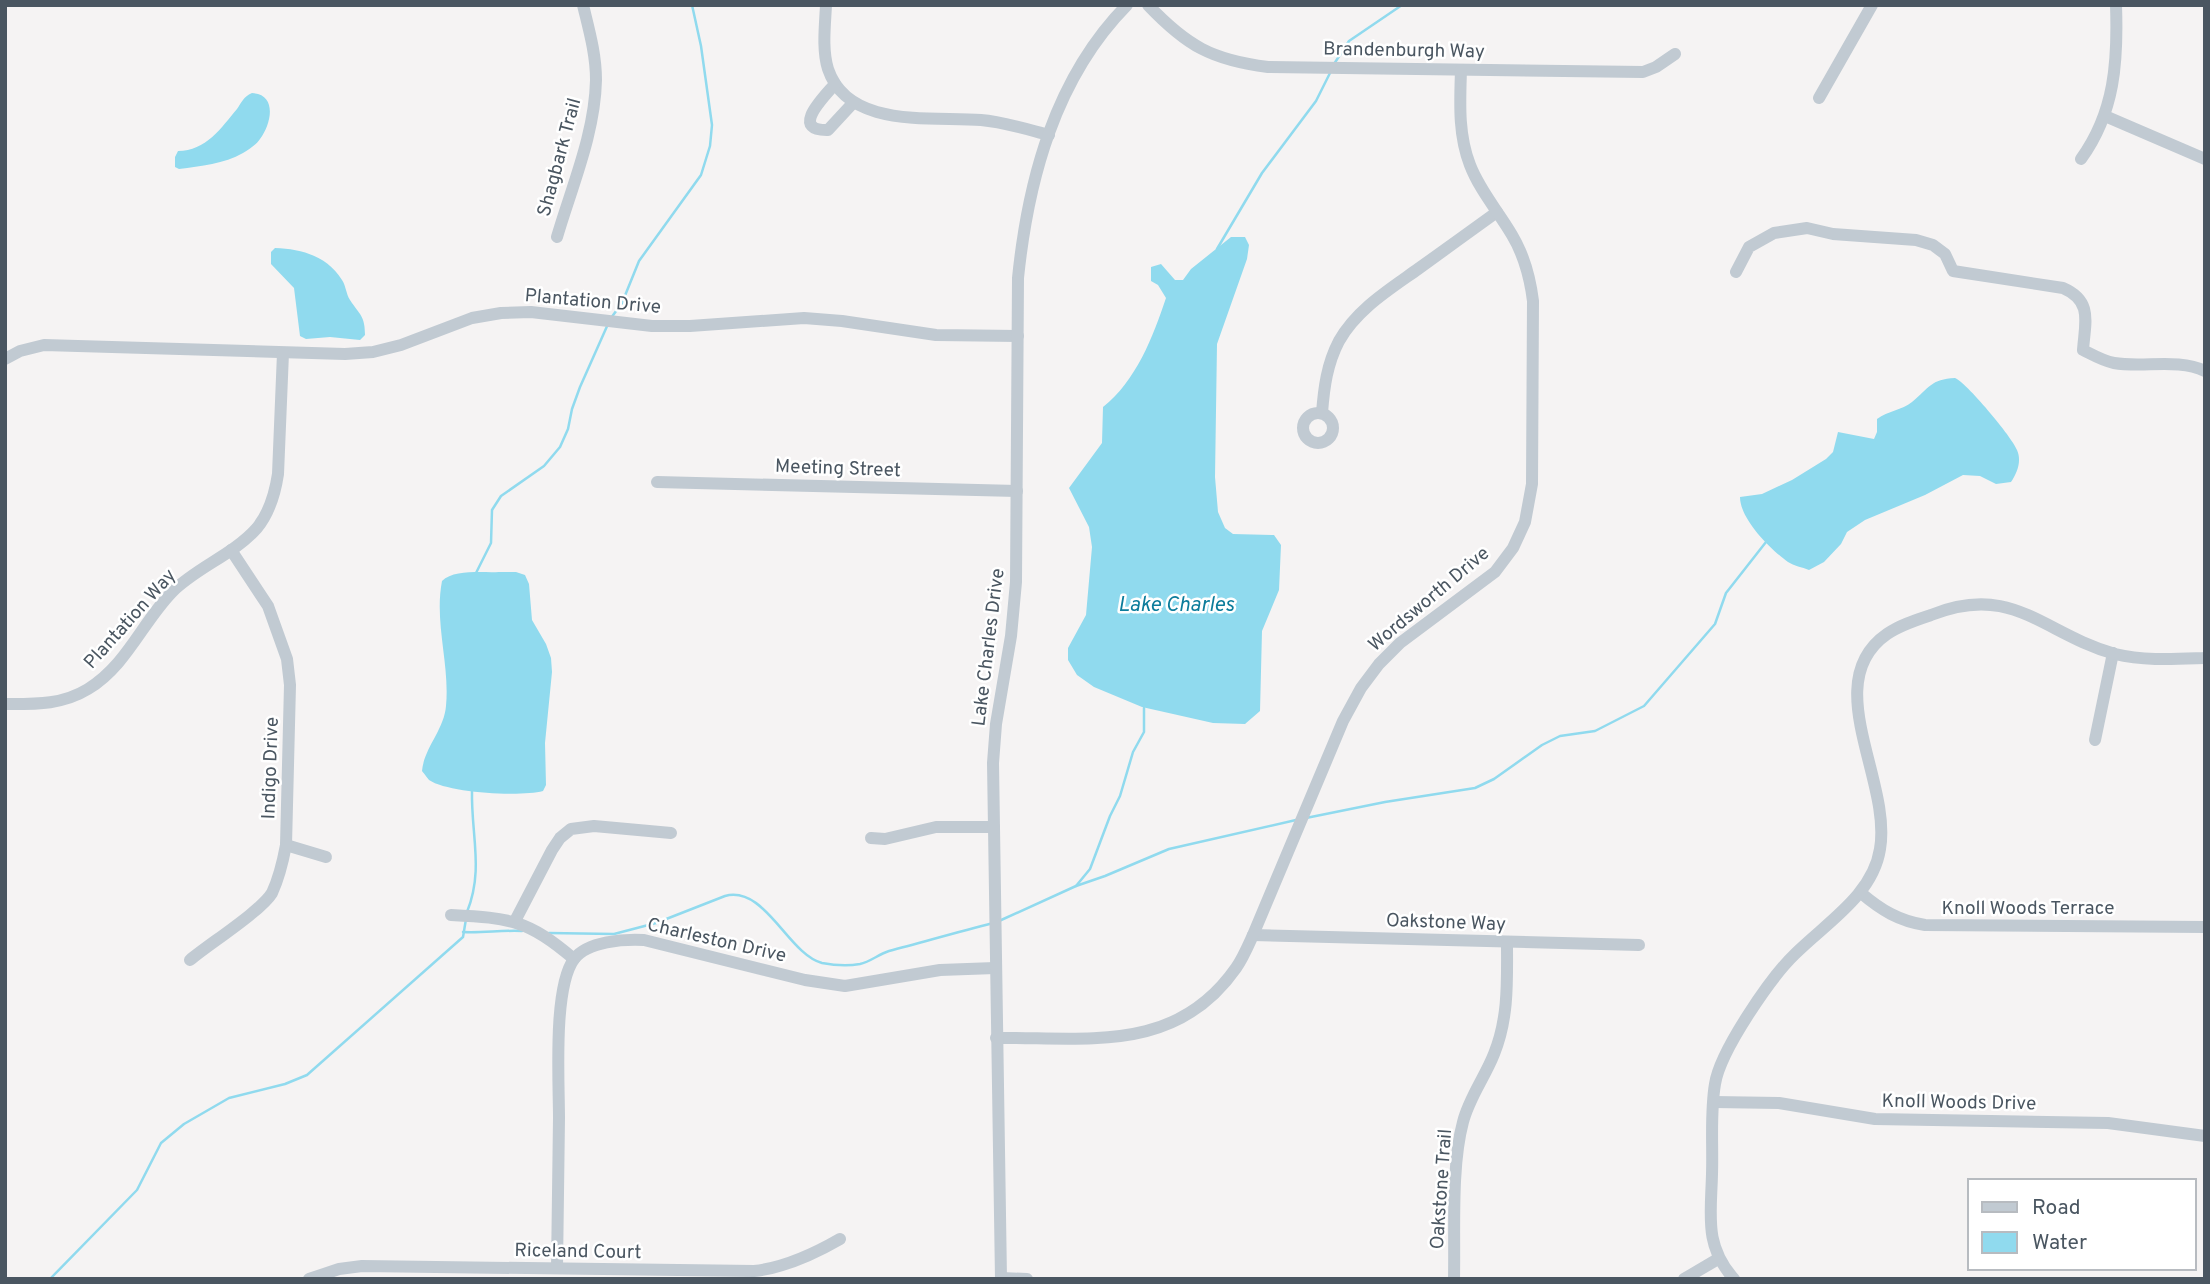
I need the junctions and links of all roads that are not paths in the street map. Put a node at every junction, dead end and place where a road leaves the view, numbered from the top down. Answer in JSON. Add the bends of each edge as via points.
{"nodes":[{"id":1,"x":583,"y":5,"type":"edge"},
{"id":2,"x":826,"y":5,"type":"edge"},
{"id":3,"x":1126,"y":5,"type":"edge"},
{"id":4,"x":1148,"y":5,"type":"edge"},
{"id":5,"x":1872,"y":5,"type":"edge"},
{"id":6,"x":2116,"y":5,"type":"edge"},
{"id":7,"x":1675,"y":54,"type":"dead end"},
{"id":8,"x":1461,"y":69,"type":"junction"},
{"id":9,"x":835,"y":85,"type":"junction"},
{"id":10,"x":1819,"y":98,"type":"dead end"},
{"id":11,"x":853,"y":103,"type":"junction"},
{"id":12,"x":2105,"y":116,"type":"junction"},
{"id":13,"x":1049,"y":135,"type":"junction"},
{"id":14,"x":2081,"y":159,"type":"dead end"},
{"id":15,"x":2205,"y":159,"type":"edge"},
{"id":16,"x":1497,"y":212,"type":"junction"},
{"id":17,"x":556,"y":237,"type":"dead end"},
{"id":18,"x":1736,"y":272,"type":"dead end"},
{"id":19,"x":1018,"y":335,"type":"junction"},
{"id":20,"x":283,"y":352,"type":"junction"},
{"id":21,"x":5,"y":359,"type":"edge"},
{"id":22,"x":2205,"y":371,"type":"edge"},
{"id":23,"x":1322,"y":413,"type":"dead end"},
{"id":24,"x":657,"y":482,"type":"dead end"},
{"id":25,"x":1017,"y":491,"type":"junction"},
{"id":26,"x":232,"y":550,"type":"junction"},
{"id":27,"x":2113,"y":653,"type":"junction"},
{"id":28,"x":2205,"y":658,"type":"edge"},
{"id":29,"x":5,"y":704,"type":"edge"},
{"id":30,"x":2095,"y":740,"type":"dead end"},
{"id":31,"x":994,"y":827,"type":"junction"},
{"id":32,"x":671,"y":833,"type":"dead end"},
{"id":33,"x":871,"y":838,"type":"dead end"},
{"id":34,"x":286,"y":845,"type":"junction"},
{"id":35,"x":326,"y":857,"type":"dead end"},
{"id":36,"x":1861,"y":893,"type":"junction"},
{"id":37,"x":451,"y":915,"type":"dead end"},
{"id":38,"x":515,"y":921,"type":"junction"},
{"id":39,"x":2205,"y":928,"type":"edge"},
{"id":40,"x":1253,"y":935,"type":"junction"},
{"id":41,"x":1507,"y":942,"type":"junction"},
{"id":42,"x":1639,"y":945,"type":"dead end"},
{"id":43,"x":575,"y":959,"type":"junction"},
{"id":44,"x":190,"y":960,"type":"dead end"},
{"id":45,"x":995,"y":968,"type":"junction"},
{"id":46,"x":996,"y":1038,"type":"junction"},
{"id":47,"x":1714,"y":1102,"type":"junction"},
{"id":48,"x":2205,"y":1136,"type":"edge"},
{"id":49,"x":840,"y":1239,"type":"dead end"},
{"id":50,"x":1718,"y":1259,"type":"junction"},
{"id":51,"x":557,"y":1268,"type":"junction"},
{"id":52,"x":309,"y":1279,"type":"edge"},
{"id":53,"x":1001,"y":1279,"type":"edge"},
{"id":54,"x":1027,"y":1279,"type":"edge"},
{"id":55,"x":1454,"y":1279,"type":"edge"},
{"id":56,"x":1684,"y":1279,"type":"edge"},
{"id":57,"x":1734,"y":1279,"type":"edge"}],
"edges":[{"from":1,"to":17,"type":"street","name":"Shagbark Trail","via":[[595,61],[594,107]]},
{"from":2,"to":9,"type":"street","via":[[825,51]]},
{"from":3,"to":13,"type":"street","name":"Lake Charles Drive","via":[[1083,59]]},
{"from":4,"to":8,"type":"street","name":"Brandenburgh Way","via":[[1187,41],[1237,63]]},
{"from":5,"to":10,"type":"street"},
{"from":6,"to":12,"type":"street","via":[[2118,45]]},
{"from":7,"to":8,"type":"street","name":"Brandenburgh Way","via":[[1643,72]]},
{"from":8,"to":16,"type":"street","name":"Wordsworth Drive","via":[[1459,111],[1465,147],[1477,181]]},
{"from":9,"to":11,"type":"street"},
{"from":9,"to":11,"type":"street","via":[[811,112],[813,126],[828,130]]},
{"from":11,"to":13,"type":"street","via":[[880,114],[983,120]]},
{"from":12,"to":14,"type":"street"},
{"from":12,"to":15,"type":"street"},
{"from":13,"to":19,"type":"street","name":"Lake Charles Drive","via":[[1023,234]]},
{"from":16,"to":23,"type":"street","via":[[1355,319],[1330,362]]},
{"from":16,"to":40,"type":"street","name":"Wordsworth Drive","via":[[1522,255],[1533,301],[1532,484],[1525,522],[1495,572],[1400,643],[1361,688]]},
{"from":18,"to":22,"type":"street","via":[[1749,247],[1792,228],[1916,240],[1945,254],[1954,271],[2076,294],[2084,305],[2083,350],[2099,359]]},
{"from":19,"to":20,"type":"street","name":"Plantation Drive","via":[[936,335],[804,318],[652,326],[531,312],[472,318],[373,352]]},
{"from":19,"to":25,"type":"street","name":"Lake Charles Drive"},
{"from":20,"to":21,"type":"street","name":"Plantation Drive","via":[[44,345]]},
{"from":20,"to":26,"type":"street","name":"Plantation Way","via":[[275,493],[258,526]]},
{"from":24,"to":25,"type":"street","name":"Meeting Street"},
{"from":25,"to":31,"type":"street","name":"Lake Charles Drive","via":[[1015,596],[993,763]]},
{"from":26,"to":29,"type":"street","name":"Plantation Way","via":[[172,592],[118,664],[96,684],[54,702]]},
{"from":26,"to":34,"type":"street","name":"Indigo Drive","via":[[268,606],[286,659],[290,685]]},
{"from":27,"to":28,"type":"street","via":[[2152,659]]},
{"from":27,"to":30,"type":"street"},
{"from":27,"to":36,"type":"street","via":[[2017,610],[1984,603],[1947,608],[1896,628],[1878,641],[1863,662],[1856,688],[1882,833],[1877,864]]},
{"from":31,"to":33,"type":"street","via":[[936,828]]},
{"from":31,"to":45,"type":"street","name":"Lake Charles Drive"},
{"from":32,"to":38,"type":"street","via":[[594,826],[571,829],[552,850]]},
{"from":34,"to":35,"type":"street"},
{"from":34,"to":44,"type":"street","name":"Indigo Drive","via":[[271,895]]},
{"from":36,"to":39,"type":"street","name":"Knoll Woods Terrace","via":[[1890,915],[1925,925]]},
{"from":36,"to":47,"type":"street","via":[[1793,956],[1750,1014],[1719,1067]]},
{"from":37,"to":38,"type":"street"},
{"from":38,"to":43,"type":"street","via":[[530,926]]},
{"from":40,"to":41,"type":"street","name":"Oakstone Way"},
{"from":40,"to":46,"type":"street","name":"Wordsworth Drive","via":[[1238,966],[1219,990],[1196,1011],[1166,1026],[1121,1036]]},
{"from":41,"to":42,"type":"street","name":"Oakstone Way"},
{"from":41,"to":55,"type":"street","name":"Oakstone Trail","via":[[1503,1029],[1469,1105],[1459,1142]]},
{"from":43,"to":45,"type":"street","name":"Charleston Drive","via":[[603,943],[622,939],[673,946],[845,986],[940,970]]},
{"from":43,"to":51,"type":"street","via":[[563,993],[560,1036]]},
{"from":45,"to":46,"type":"street","name":"Lake Charles Drive"},
{"from":46,"to":53,"type":"street","name":"Lake Charles Drive"},
{"from":47,"to":48,"type":"street","name":"Knoll Woods Drive","via":[[1779,1103],[1875,1119],[2108,1123]]},
{"from":47,"to":50,"type":"street","via":[[1711,1226]]},
{"from":49,"to":51,"type":"street","name":"Riceland Court","via":[[822,1250],[754,1272]]},
{"from":50,"to":56,"type":"street"},
{"from":50,"to":57,"type":"street"},
{"from":51,"to":52,"type":"street","name":"Riceland Court","via":[[362,1266]]},
{"from":53,"to":54,"type":"street"}]}
